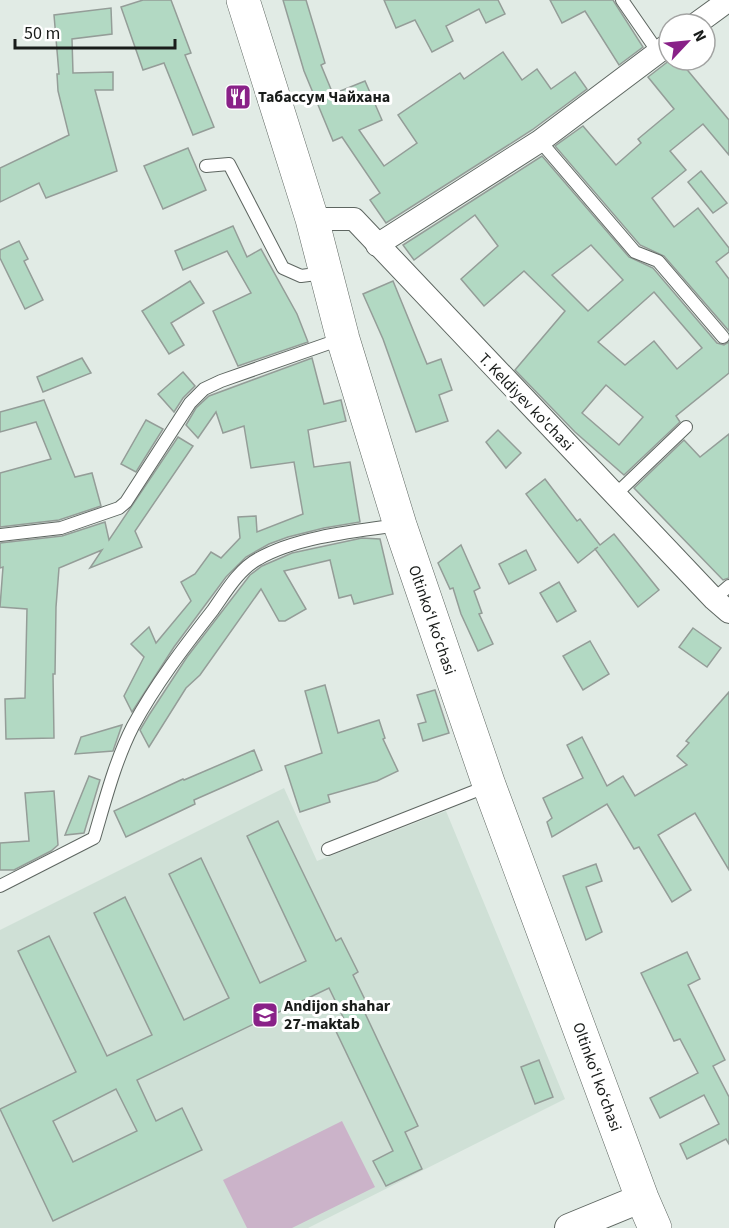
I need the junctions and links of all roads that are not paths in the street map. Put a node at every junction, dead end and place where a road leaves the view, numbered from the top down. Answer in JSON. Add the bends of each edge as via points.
{"nodes":[{"id":1,"x":243,"y":0,"type":"edge"},
{"id":2,"x":622,"y":0,"type":"edge"},
{"id":3,"x":729,"y":0,"type":"edge"},
{"id":4,"x":712,"y":12,"type":"edge"},
{"id":5,"x":657,"y":40,"type":"edge"},
{"id":6,"x":657,"y":53,"type":"edge"},
{"id":7,"x":540,"y":141,"type":"junction"},
{"id":8,"x":206,"y":166,"type":"dead end"},
{"id":9,"x":312,"y":219,"type":"junction"},
{"id":10,"x":377,"y":245,"type":"junction"},
{"id":11,"x":325,"y":273,"type":"junction"},
{"id":12,"x":723,"y":337,"type":"dead end"},
{"id":13,"x":343,"y":339,"type":"junction"},
{"id":14,"x":686,"y":427,"type":"dead end"},
{"id":15,"x":615,"y":495,"type":"junction"},
{"id":16,"x":400,"y":525,"type":"junction"},
{"id":17,"x":0,"y":535,"type":"edge"},
{"id":18,"x":724,"y":599,"type":"edge"},
{"id":19,"x":489,"y":785,"type":"junction"},
{"id":20,"x":328,"y":849,"type":"dead end"},
{"id":21,"x":0,"y":886,"type":"edge"},
{"id":22,"x":642,"y":1198,"type":"junction"},
{"id":23,"x":569,"y":1228,"type":"edge"},
{"id":24,"x":656,"y":1228,"type":"edge"}],
"edges":[{"from":1,"to":9,"type":"main road","name":"Oltinkoʻl koʻchasi"},
{"from":2,"to":5,"type":"lane"},
{"from":3,"to":4,"type":"street"},
{"from":6,"to":7,"type":"street"},
{"from":7,"to":10,"type":"street"},
{"from":7,"to":12,"type":"lane","via":[[635,252],[658,261]]},
{"from":8,"to":11,"type":"lane","via":[[229,164],[283,268],[301,276]]},
{"from":9,"to":10,"type":"street","name":"T. Keldiyev ko'chasi","via":[[354,219]]},
{"from":9,"to":11,"type":"main road","name":"Oltinkoʻl koʻchasi"},
{"from":10,"to":15,"type":"street","name":"T. Keldiyev ko'chasi"},
{"from":11,"to":13,"type":"main road","name":"Oltinkoʻl koʻchasi"},
{"from":13,"to":16,"type":"main road","name":"Oltinkoʻl koʻchasi"},
{"from":13,"to":17,"type":"lane","via":[[204,390],[190,403],[119,508],[61,528]]},
{"from":14,"to":15,"type":"lane"},
{"from":15,"to":18,"type":"street","name":"T. Keldiyev ko'chasi"},
{"from":16,"to":19,"type":"main road","name":"Oltinkoʻl koʻchasi"},
{"from":16,"to":21,"type":"lane","via":[[337,533],[272,551],[254,561],[178,655],[133,727],[94,838]]},
{"from":19,"to":20,"type":"lane"},
{"from":19,"to":22,"type":"main road","name":"Oltinkoʻl koʻchasi"},
{"from":22,"to":23,"type":"street"},
{"from":22,"to":24,"type":"main road","name":"Oltinkoʻl koʻchasi"}]}
